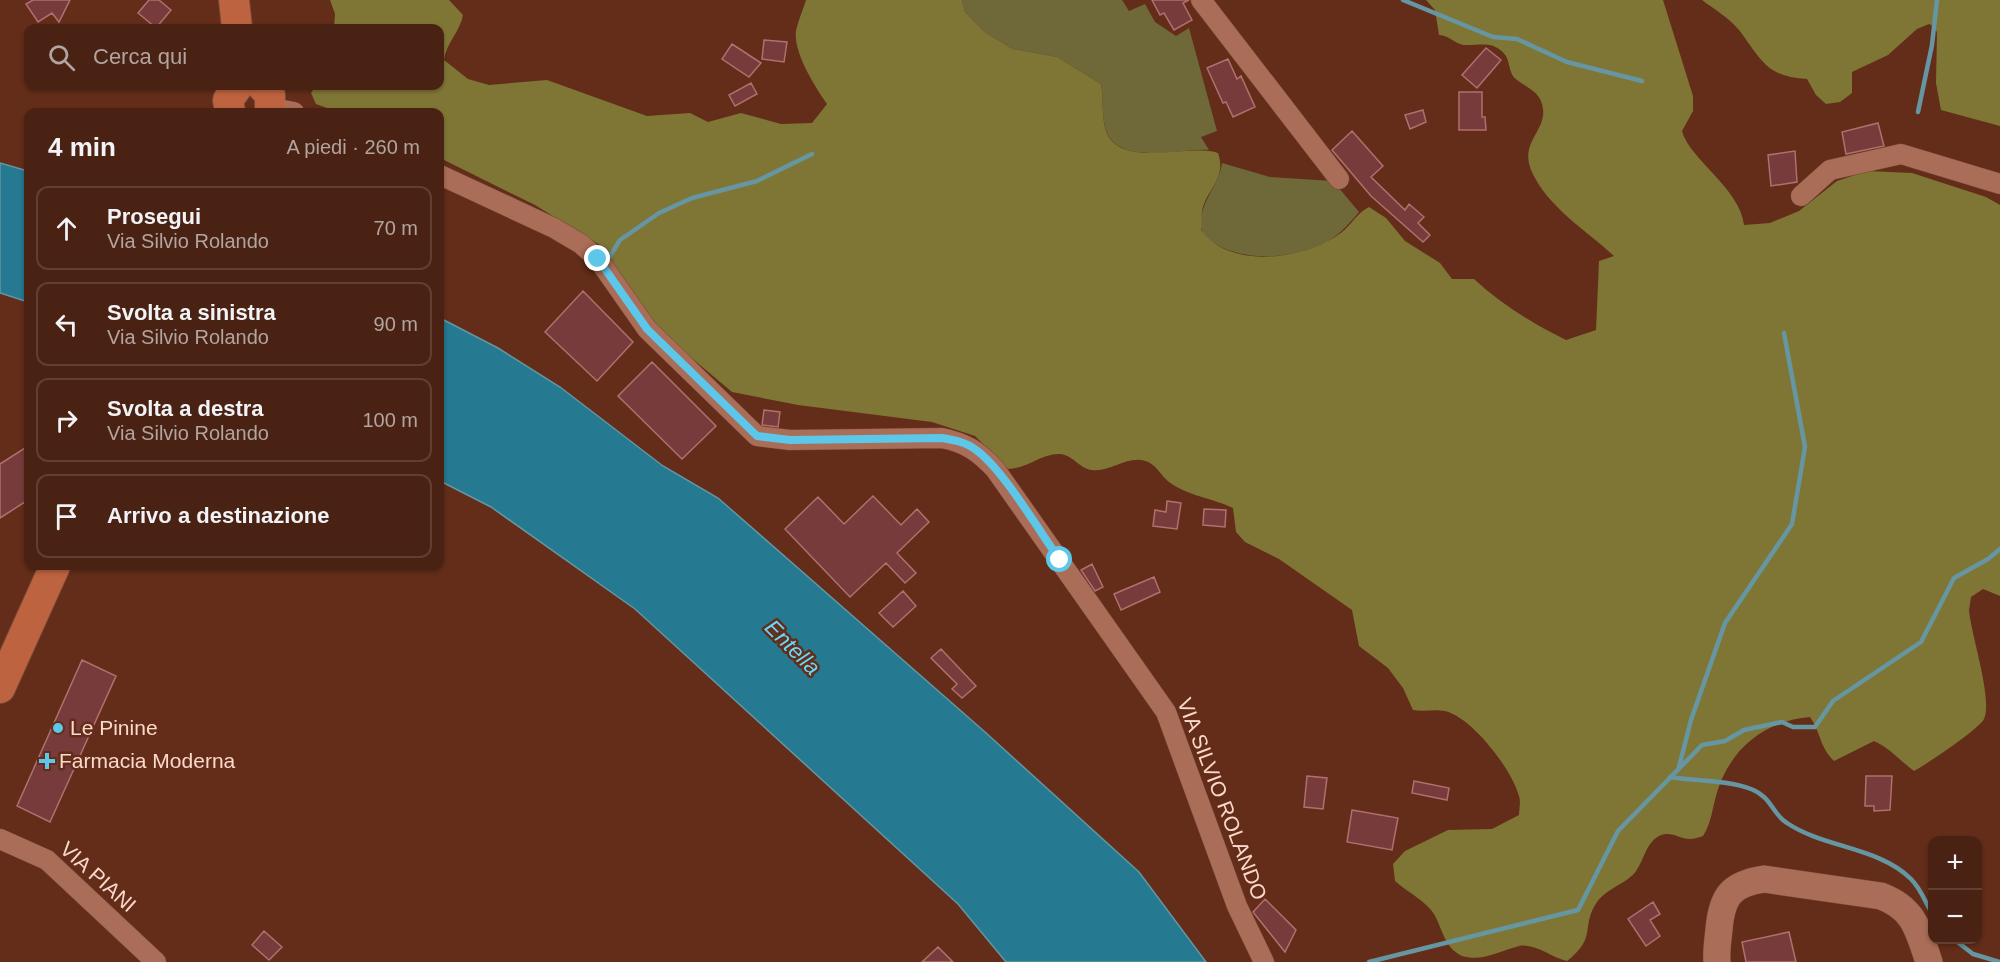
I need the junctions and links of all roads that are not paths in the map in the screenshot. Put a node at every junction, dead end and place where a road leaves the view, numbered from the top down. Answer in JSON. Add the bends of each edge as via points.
{"nodes":[{"id":1,"x":234,"y":0,"type":"edge"},
{"id":2,"x":1201,"y":0,"type":"edge"},
{"id":3,"x":237,"y":24,"type":"edge"},
{"id":4,"x":235,"y":90,"type":"edge"},
{"id":5,"x":229,"y":108,"type":"edge"},
{"id":6,"x":444,"y":177,"type":"edge"},
{"id":7,"x":1339,"y":179,"type":"dead end"},
{"id":8,"x":2000,"y":184,"type":"edge"},
{"id":9,"x":1801,"y":196,"type":"dead end"},
{"id":10,"x":52,"y":570,"type":"edge"},
{"id":11,"x":0,"y":688,"type":"edge"},
{"id":12,"x":5,"y":839,"type":"edge"},
{"id":13,"x":156,"y":962,"type":"edge"},
{"id":14,"x":1264,"y":962,"type":"edge"},
{"id":15,"x":1717,"y":962,"type":"edge"},
{"id":16,"x":1929,"y":962,"type":"edge"}],
"edges":[{"from":1,"to":3,"type":"main road"},
{"from":2,"to":7,"type":"street"},
{"from":4,"to":5,"type":"main road","via":[[228,100]]},
{"from":6,"to":14,"type":"street","name":"VIA SILVIO ROLANDO","via":[[581,244],[598,259],[647,329],[757,436],[790,440],[942,438],[976,450],[995,469],[1166,712],[1237,906]]},
{"from":8,"to":9,"type":"street","via":[[1901,154],[1830,170]]},
{"from":10,"to":11,"type":"main road"},
{"from":12,"to":13,"type":"street","name":"VIA PIANI","via":[[47,860]]},
{"from":15,"to":16,"type":"street","via":[[1720,909],[1726,897],[1744,882],[1764,879],[1891,900],[1904,907],[1916,925]]}]}
